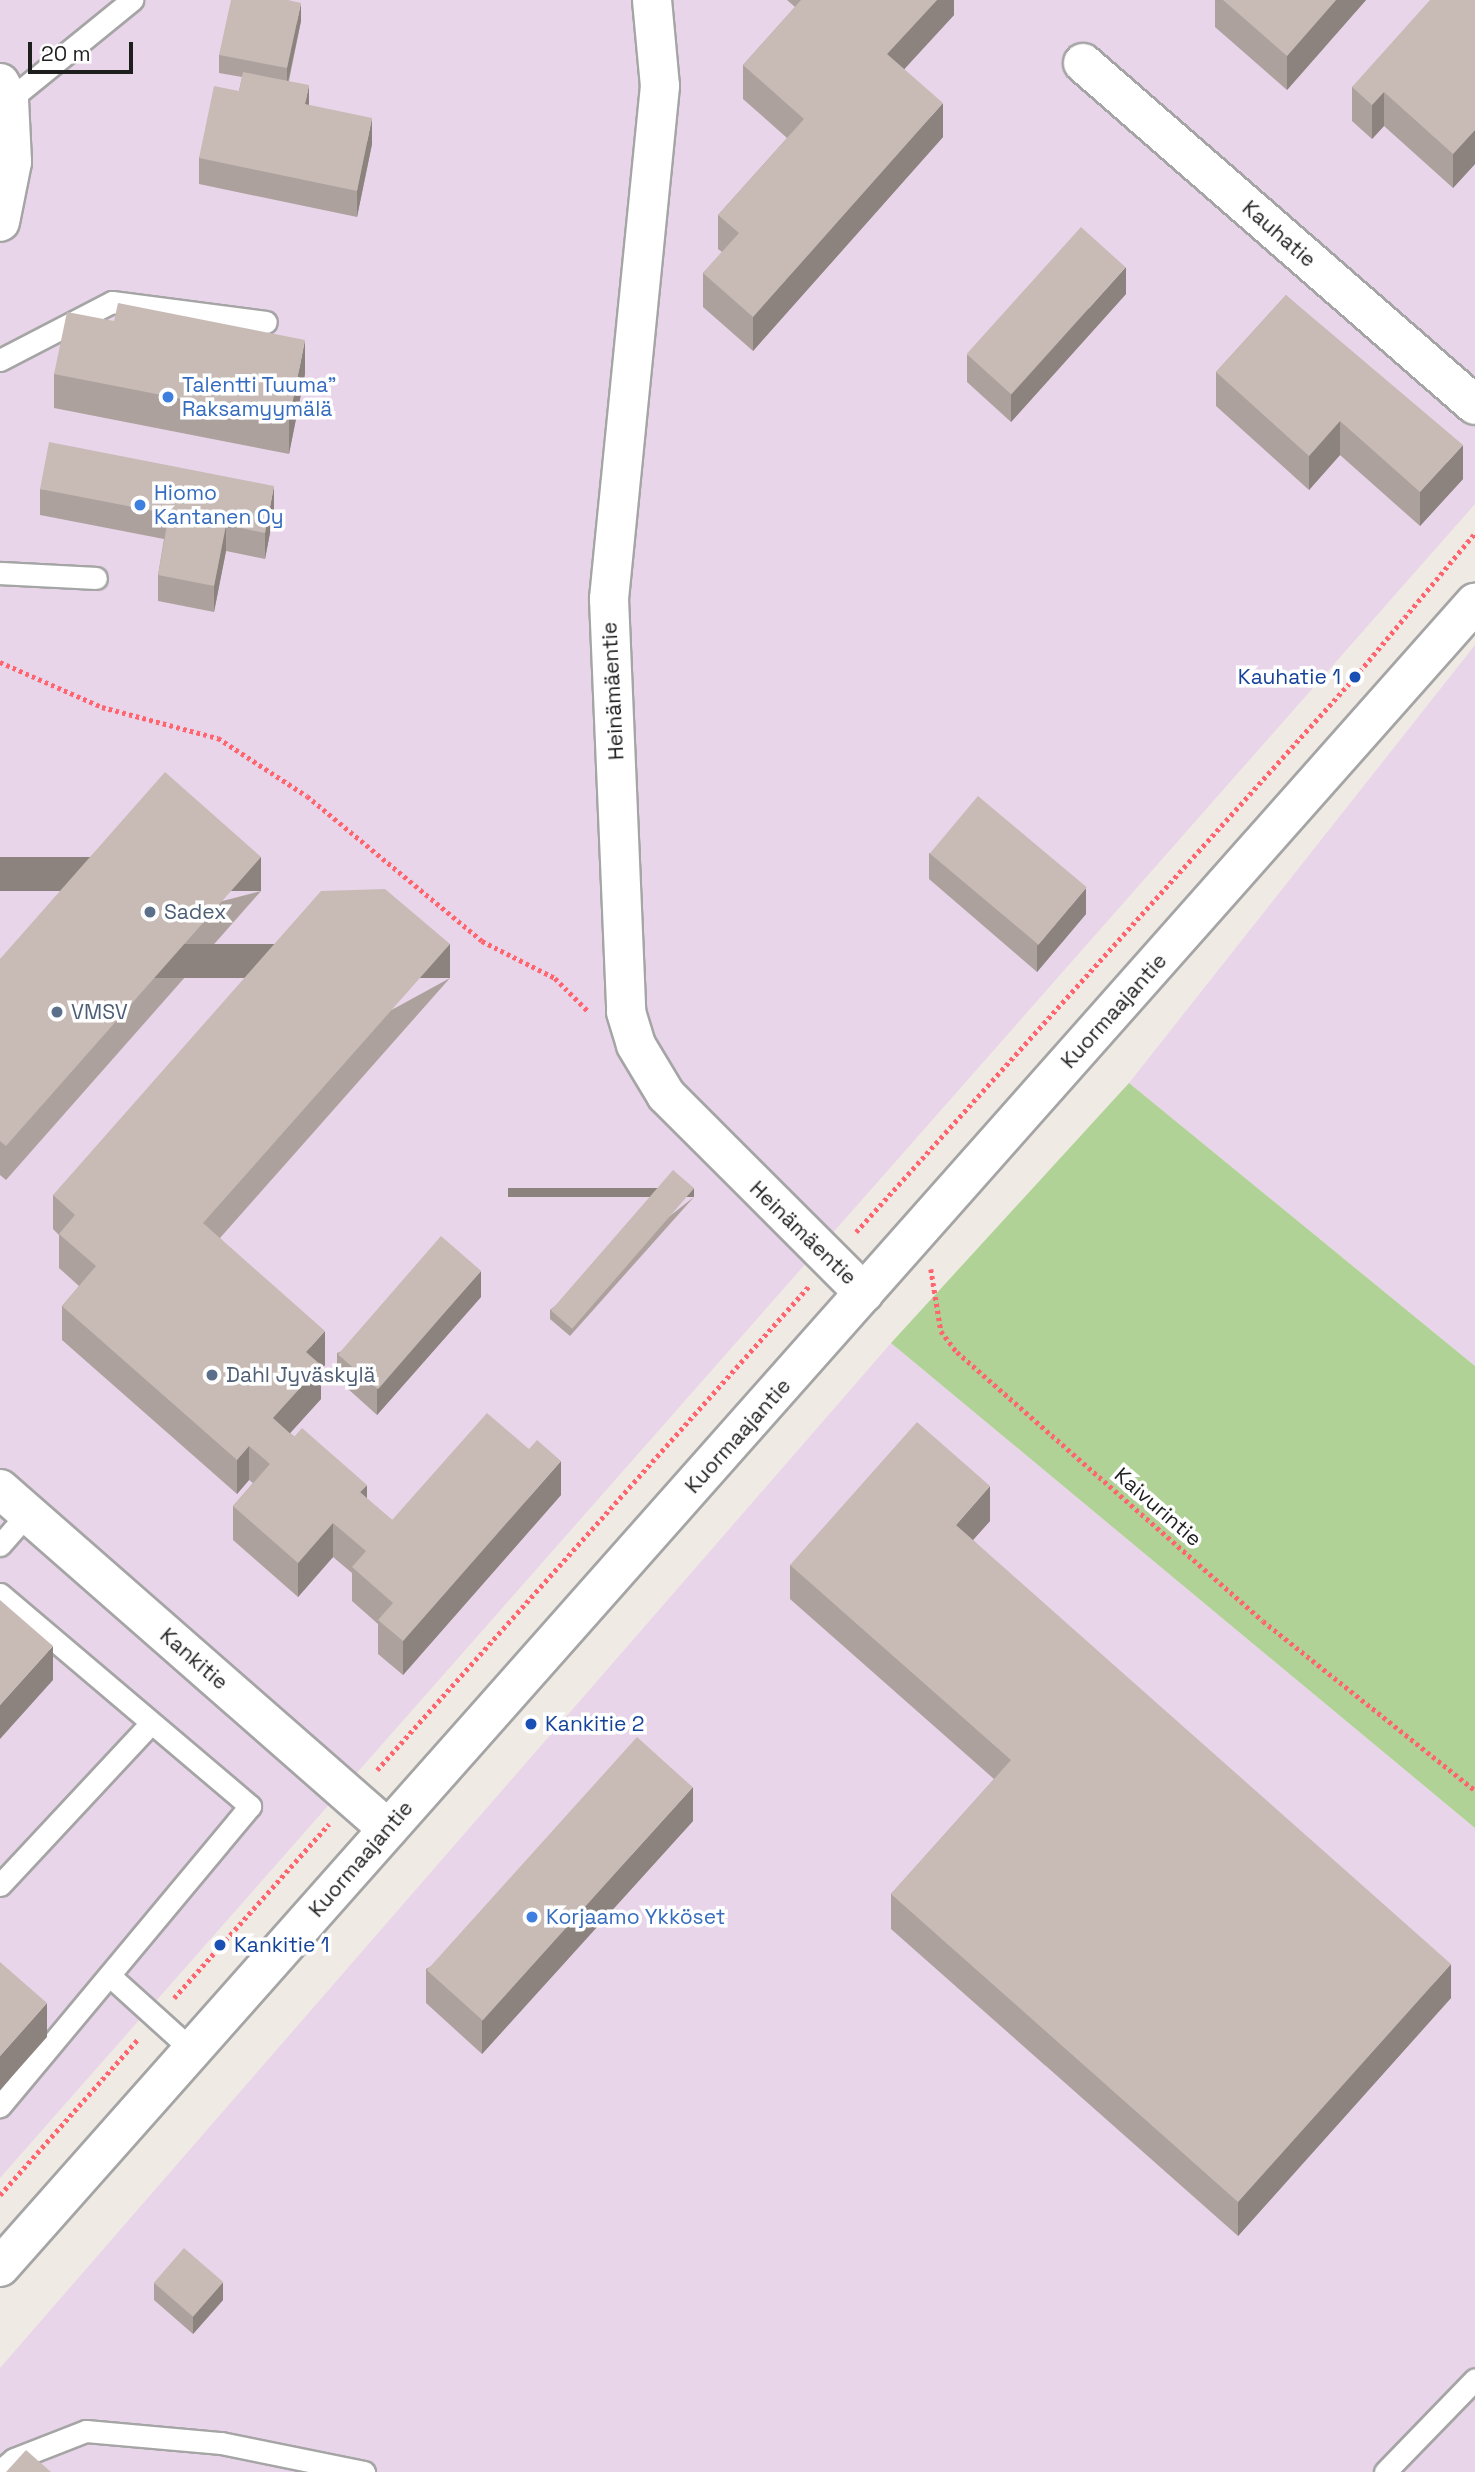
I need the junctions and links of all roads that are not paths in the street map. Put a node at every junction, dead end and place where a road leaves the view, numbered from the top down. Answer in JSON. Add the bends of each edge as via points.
{"nodes":[{"id":1,"x":132,"y":0,"type":"edge"},
{"id":2,"x":652,"y":0,"type":"edge"},
{"id":3,"x":1083,"y":63,"type":"dead end"},
{"id":4,"x":5,"y":92,"type":"edge"},
{"id":5,"x":0,"y":222,"type":"edge"},
{"id":6,"x":266,"y":322,"type":"dead end"},
{"id":7,"x":0,"y":360,"type":"edge"},
{"id":8,"x":1475,"y":405,"type":"edge"},
{"id":9,"x":0,"y":573,"type":"edge"},
{"id":10,"x":96,"y":578,"type":"dead end"},
{"id":11,"x":1475,"y":603,"type":"edge"},
{"id":12,"x":864,"y":1293,"type":"junction"},
{"id":13,"x":14,"y":1501,"type":"edge"},
{"id":14,"x":0,"y":1545,"type":"edge"},
{"id":15,"x":0,"y":1594,"type":"edge"},
{"id":16,"x":150,"y":1724,"type":"junction"},
{"id":17,"x":388,"y":1829,"type":"junction"},
{"id":18,"x":0,"y":1885,"type":"edge"},
{"id":19,"x":110,"y":1976,"type":"junction"},
{"id":20,"x":193,"y":2050,"type":"junction"},
{"id":21,"x":0,"y":2106,"type":"edge"},
{"id":22,"x":0,"y":2267,"type":"edge"},
{"id":23,"x":1475,"y":2379,"type":"edge"},
{"id":24,"x":0,"y":2471,"type":"edge"},
{"id":25,"x":364,"y":2472,"type":"edge"},
{"id":26,"x":1385,"y":2472,"type":"edge"}],
"edges":[{"from":1,"to":4,"type":"lane"},
{"from":2,"to":12,"type":"street","name":"Heinämäentie","via":[[660,86],[609,599],[626,1012],[635,1045],[666,1095]]},
{"from":3,"to":8,"type":"street","name":"Kauhatie"},
{"from":4,"to":5,"type":"street","via":[[12,162]]},
{"from":6,"to":7,"type":"lane","via":[[113,302]]},
{"from":9,"to":10,"type":"lane"},
{"from":11,"to":12,"type":"street","name":"Kuormaajantie"},
{"from":12,"to":17,"type":"street","name":"Kuormaajantie"},
{"from":13,"to":14,"type":"lane"},
{"from":13,"to":17,"type":"street","name":"Kankitie"},
{"from":15,"to":16,"type":"lane"},
{"from":16,"to":18,"type":"lane"},
{"from":16,"to":19,"type":"lane","via":[[250,1806]]},
{"from":17,"to":20,"type":"street","name":"Kuormaajantie"},
{"from":19,"to":20,"type":"lane"},
{"from":19,"to":21,"type":"lane"},
{"from":20,"to":22,"type":"street","name":"Kuormaajantie"},
{"from":23,"to":26,"type":"lane"},
{"from":24,"to":25,"type":"lane","via":[[14,2459],[86,2431],[221,2443]]}]}
